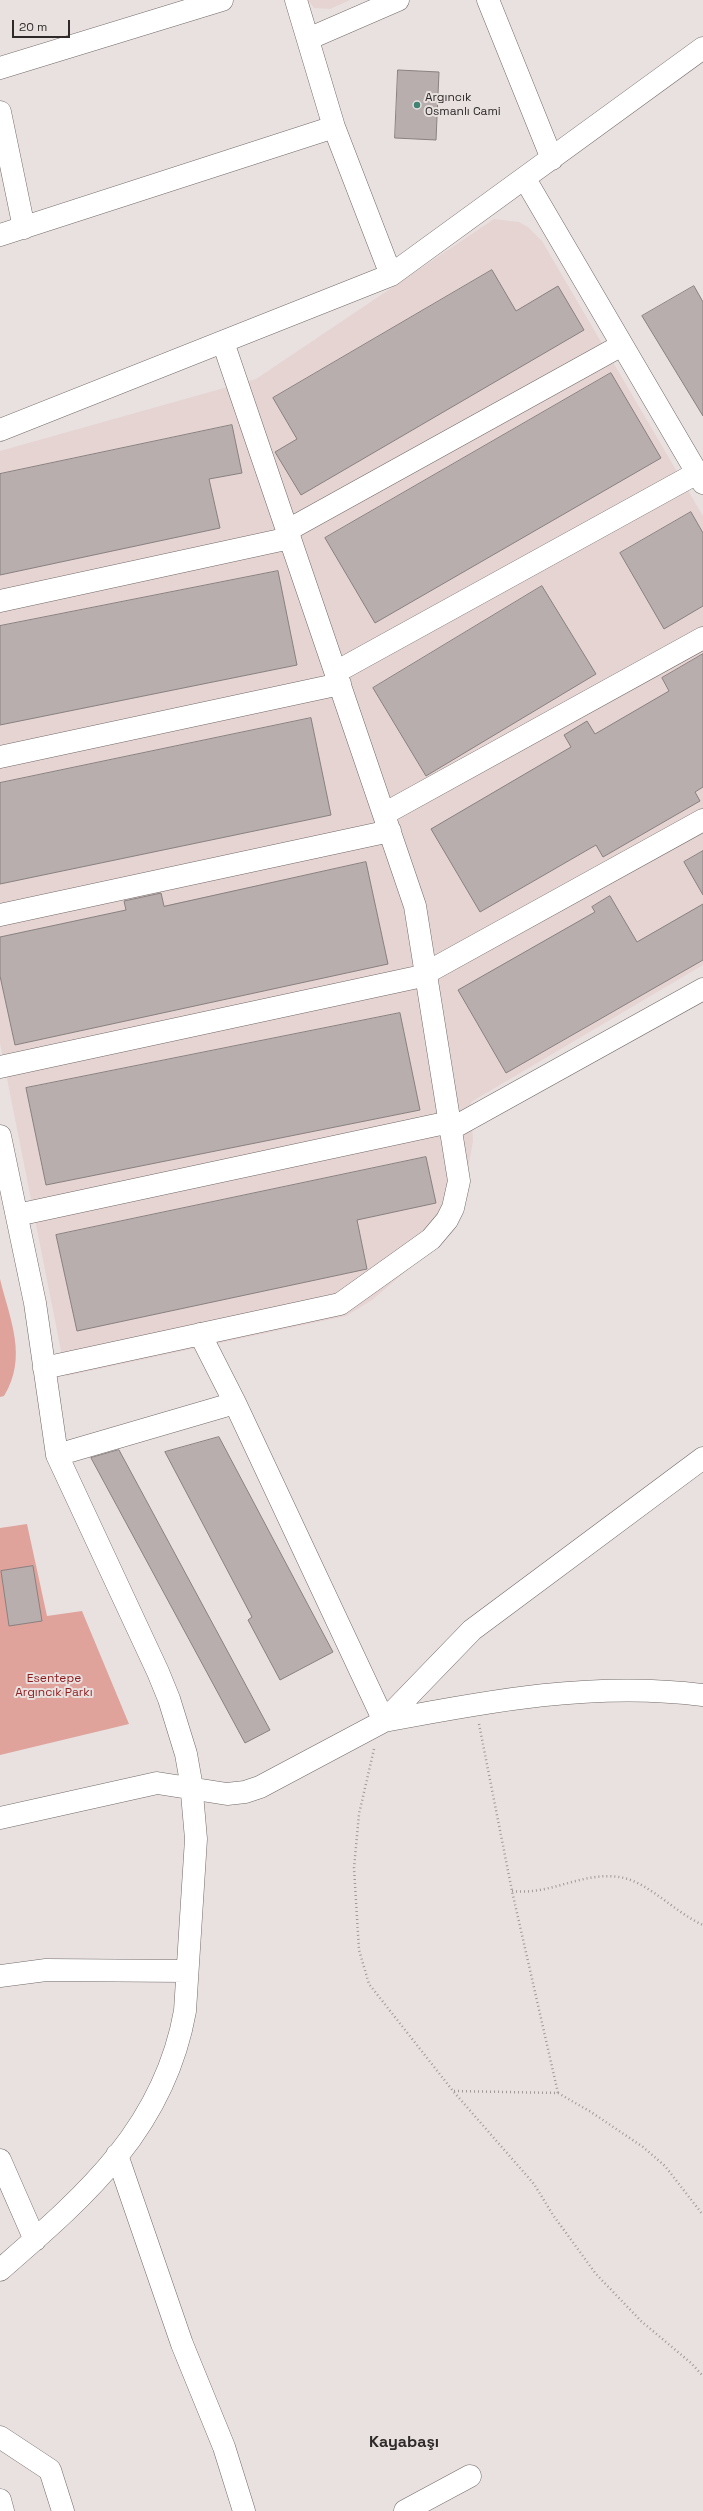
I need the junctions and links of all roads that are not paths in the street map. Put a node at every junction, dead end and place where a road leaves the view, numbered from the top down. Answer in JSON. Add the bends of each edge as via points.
{"nodes":[{"id":1,"x":222,"y":0,"type":"edge"},
{"id":2,"x":296,"y":0,"type":"edge"},
{"id":3,"x":398,"y":0,"type":"edge"},
{"id":4,"x":488,"y":0,"type":"edge"},
{"id":5,"x":308,"y":39,"type":"junction"},
{"id":6,"x":703,"y":48,"type":"edge"},
{"id":7,"x":0,"y":68,"type":"edge"},
{"id":8,"x":0,"y":112,"type":"edge"},
{"id":9,"x":334,"y":127,"type":"junction"},
{"id":10,"x":552,"y":159,"type":"junction"},
{"id":11,"x":525,"y":178,"type":"junction"},
{"id":12,"x":24,"y":228,"type":"junction"},
{"id":13,"x":0,"y":236,"type":"edge"},
{"id":14,"x":391,"y":275,"type":"junction"},
{"id":15,"x":223,"y":342,"type":"junction"},
{"id":16,"x":622,"y":345,"type":"junction"},
{"id":17,"x":0,"y":430,"type":"edge"},
{"id":18,"x":700,"y":478,"type":"edge"},
{"id":19,"x":289,"y":534,"type":"junction"},
{"id":20,"x":0,"y":601,"type":"edge"},
{"id":21,"x":703,"y":638,"type":"edge"},
{"id":22,"x":338,"y":678,"type":"junction"},
{"id":23,"x":0,"y":757,"type":"edge"},
{"id":24,"x":703,"y":820,"type":"edge"},
{"id":25,"x":387,"y":823,"type":"junction"},
{"id":26,"x":0,"y":915,"type":"edge"},
{"id":27,"x":426,"y":974,"type":"junction"},
{"id":28,"x":703,"y":990,"type":"edge"},
{"id":29,"x":0,"y":1067,"type":"edge"},
{"id":30,"x":450,"y":1125,"type":"junction"},
{"id":31,"x":0,"y":1136,"type":"edge"},
{"id":32,"x":17,"y":1215,"type":"junction"},
{"id":33,"x":200,"y":1334,"type":"junction"},
{"id":34,"x":44,"y":1368,"type":"junction"},
{"id":35,"x":235,"y":1403,"type":"junction"},
{"id":36,"x":57,"y":1455,"type":"junction"},
{"id":37,"x":703,"y":1458,"type":"edge"},
{"id":38,"x":703,"y":1695,"type":"edge"},
{"id":39,"x":384,"y":1721,"type":"junction"},
{"id":40,"x":192,"y":1789,"type":"junction"},
{"id":41,"x":0,"y":1818,"type":"edge"},
{"id":42,"x":187,"y":1972,"type":"junction"},
{"id":43,"x":0,"y":1976,"type":"edge"},
{"id":44,"x":117,"y":2156,"type":"junction"},
{"id":45,"x":0,"y":2162,"type":"edge"},
{"id":46,"x":35,"y":2240,"type":"junction"},
{"id":47,"x":0,"y":2270,"type":"edge"},
{"id":48,"x":0,"y":2437,"type":"edge"},
{"id":49,"x":470,"y":2476,"type":"dead end"},
{"id":50,"x":0,"y":2500,"type":"edge"},
{"id":51,"x":3,"y":2511,"type":"edge"},
{"id":52,"x":63,"y":2511,"type":"edge"},
{"id":53,"x":244,"y":2511,"type":"edge"},
{"id":54,"x":405,"y":2511,"type":"edge"}],
"edges":[{"from":1,"to":7,"type":"street"},
{"from":2,"to":5,"type":"street"},
{"from":3,"to":5,"type":"street"},
{"from":4,"to":10,"type":"street"},
{"from":5,"to":9,"type":"street"},
{"from":6,"to":10,"type":"street"},
{"from":8,"to":12,"type":"street"},
{"from":9,"to":12,"type":"street"},
{"from":9,"to":14,"type":"street"},
{"from":10,"to":11,"type":"street"},
{"from":11,"to":14,"type":"street"},
{"from":11,"to":16,"type":"street"},
{"from":12,"to":13,"type":"street"},
{"from":14,"to":15,"type":"street"},
{"from":15,"to":17,"type":"street"},
{"from":15,"to":19,"type":"street"},
{"from":16,"to":18,"type":"street"},
{"from":16,"to":19,"type":"street"},
{"from":18,"to":22,"type":"street"},
{"from":19,"to":20,"type":"street"},
{"from":19,"to":22,"type":"street"},
{"from":21,"to":25,"type":"street"},
{"from":22,"to":23,"type":"street"},
{"from":22,"to":25,"type":"street"},
{"from":24,"to":27,"type":"street"},
{"from":25,"to":26,"type":"street"},
{"from":25,"to":27,"type":"street","via":[[416,906]]},
{"from":27,"to":29,"type":"street"},
{"from":27,"to":30,"type":"street"},
{"from":28,"to":30,"type":"street"},
{"from":30,"to":32,"type":"street"},
{"from":30,"to":33,"type":"street","via":[[459,1181],[457,1195],[447,1220],[431,1239],[340,1304]]},
{"from":31,"to":32,"type":"street"},
{"from":32,"to":34,"type":"street","via":[[35,1303]]},
{"from":33,"to":34,"type":"street"},
{"from":33,"to":35,"type":"street"},
{"from":34,"to":36,"type":"street"},
{"from":35,"to":36,"type":"street"},
{"from":35,"to":39,"type":"street"},
{"from":36,"to":40,"type":"street","via":[[169,1699],[186,1754]]},
{"from":37,"to":39,"type":"street","via":[[472,1630]]},
{"from":38,"to":39,"type":"street","via":[[568,1692],[474,1703]]},
{"from":39,"to":40,"type":"street","via":[[260,1787],[227,1794]]},
{"from":40,"to":41,"type":"street","via":[[157,1782]]},
{"from":40,"to":42,"type":"street","via":[[196,1839]]},
{"from":42,"to":43,"type":"street","via":[[46,1970]]},
{"from":42,"to":44,"type":"street","via":[[185,2012],[173,2060],[164,2083],[145,2116]]},
{"from":44,"to":46,"type":"street","via":[[87,2192]]},
{"from":44,"to":53,"type":"street","via":[[182,2344],[221,2439]]},
{"from":45,"to":46,"type":"street"},
{"from":46,"to":47,"type":"street"},
{"from":48,"to":52,"type":"street","via":[[50,2470]]},
{"from":49,"to":54,"type":"street"},
{"from":50,"to":51,"type":"street"}]}
